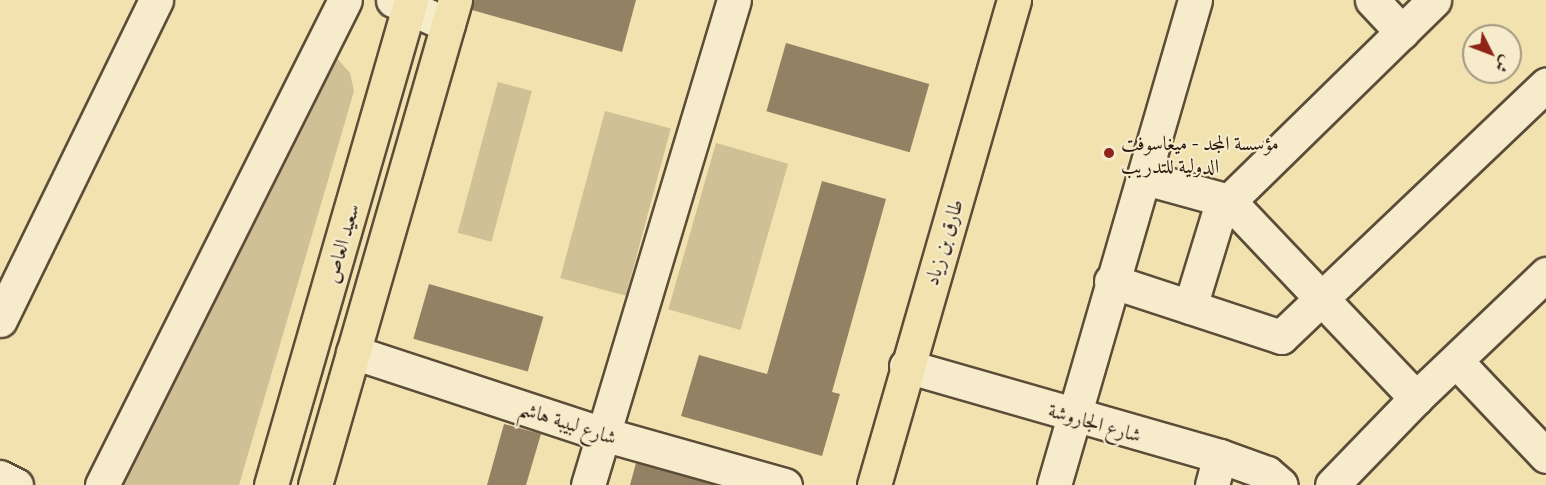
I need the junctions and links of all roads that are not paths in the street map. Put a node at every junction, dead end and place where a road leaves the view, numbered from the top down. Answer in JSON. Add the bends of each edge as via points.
{"nodes":[{"id":1,"x":156,"y":0,"type":"edge"},
{"id":2,"x":345,"y":0,"type":"edge"},
{"id":3,"x":734,"y":0,"type":"edge"},
{"id":4,"x":1014,"y":0,"type":"edge"},
{"id":5,"x":1195,"y":0,"type":"edge"},
{"id":6,"x":1372,"y":0,"type":"edge"},
{"id":7,"x":1434,"y":0,"type":"edge"},
{"id":8,"x":404,"y":3,"type":"edge"},
{"id":9,"x":451,"y":13,"type":"edge"},
{"id":10,"x":1402,"y":32,"type":"junction"},
{"id":11,"x":1546,"y":86,"type":"edge"},
{"id":12,"x":1145,"y":177,"type":"junction"},
{"id":13,"x":1228,"y":201,"type":"junction"},
{"id":14,"x":1546,"y":274,"type":"edge"},
{"id":15,"x":1111,"y":281,"type":"junction"},
{"id":16,"x":1322,"y":299,"type":"junction"},
{"id":17,"x":1190,"y":307,"type":"junction"},
{"id":18,"x":0,"y":320,"type":"edge"},
{"id":19,"x":353,"y":352,"type":"junction"},
{"id":20,"x":1456,"y":361,"type":"junction"},
{"id":21,"x":906,"y":366,"type":"junction"},
{"id":22,"x":1416,"y":398,"type":"junction"},
{"id":23,"x":1073,"y":416,"type":"junction"},
{"id":24,"x":603,"y":434,"type":"junction"},
{"id":25,"x":1546,"y":455,"type":"edge"},
{"id":26,"x":1216,"y":471,"type":"edge"},
{"id":27,"x":0,"y":477,"type":"edge"},
{"id":28,"x":16,"y":485,"type":"edge"},
{"id":29,"x":102,"y":485,"type":"edge"},
{"id":30,"x":271,"y":485,"type":"edge"},
{"id":31,"x":315,"y":485,"type":"edge"},
{"id":32,"x":588,"y":485,"type":"edge"},
{"id":33,"x":785,"y":485,"type":"edge"},
{"id":34,"x":874,"y":485,"type":"edge"},
{"id":35,"x":1054,"y":485,"type":"edge"},
{"id":36,"x":1281,"y":485,"type":"edge"},
{"id":37,"x":1332,"y":485,"type":"edge"}],
"edges":[{"from":1,"to":18,"type":"street"},
{"from":2,"to":29,"type":"street"},
{"from":3,"to":24,"type":"street"},
{"from":4,"to":21,"type":"main road","name":"طارق بن زياد"},
{"from":5,"to":12,"type":"street"},
{"from":6,"to":10,"type":"street"},
{"from":7,"to":10,"type":"street"},
{"from":8,"to":9,"type":"street"},
{"from":8,"to":30,"type":"main road","name":"سعيد العاص"},
{"from":9,"to":19,"type":"main road"},
{"from":10,"to":13,"type":"street"},
{"from":11,"to":16,"type":"street"},
{"from":12,"to":13,"type":"street"},
{"from":12,"to":15,"type":"street"},
{"from":13,"to":16,"type":"street"},
{"from":13,"to":17,"type":"street","via":[[1220,209]]},
{"from":14,"to":20,"type":"street"},
{"from":15,"to":17,"type":"street"},
{"from":15,"to":23,"type":"street"},
{"from":16,"to":17,"type":"street","via":[[1281,337]]},
{"from":16,"to":22,"type":"street"},
{"from":19,"to":24,"type":"street","name":"شارع لبيبة هاشم"},
{"from":19,"to":31,"type":"main road"},
{"from":20,"to":22,"type":"street"},
{"from":20,"to":25,"type":"street"},
{"from":21,"to":23,"type":"street","name":"شارع الجاروشة"},
{"from":21,"to":34,"type":"main road","name":"طارق بن زياد"},
{"from":22,"to":37,"type":"street"},
{"from":23,"to":26,"type":"street","name":"شارع الجاروشة"},
{"from":23,"to":35,"type":"street"},
{"from":24,"to":32,"type":"street"},
{"from":24,"to":33,"type":"street","name":"شارع لبيبة هاشم"},
{"from":26,"to":36,"type":"street","name":"شارع الجاروشة","via":[[1267,473]]},
{"from":27,"to":28,"type":"street"}]}
